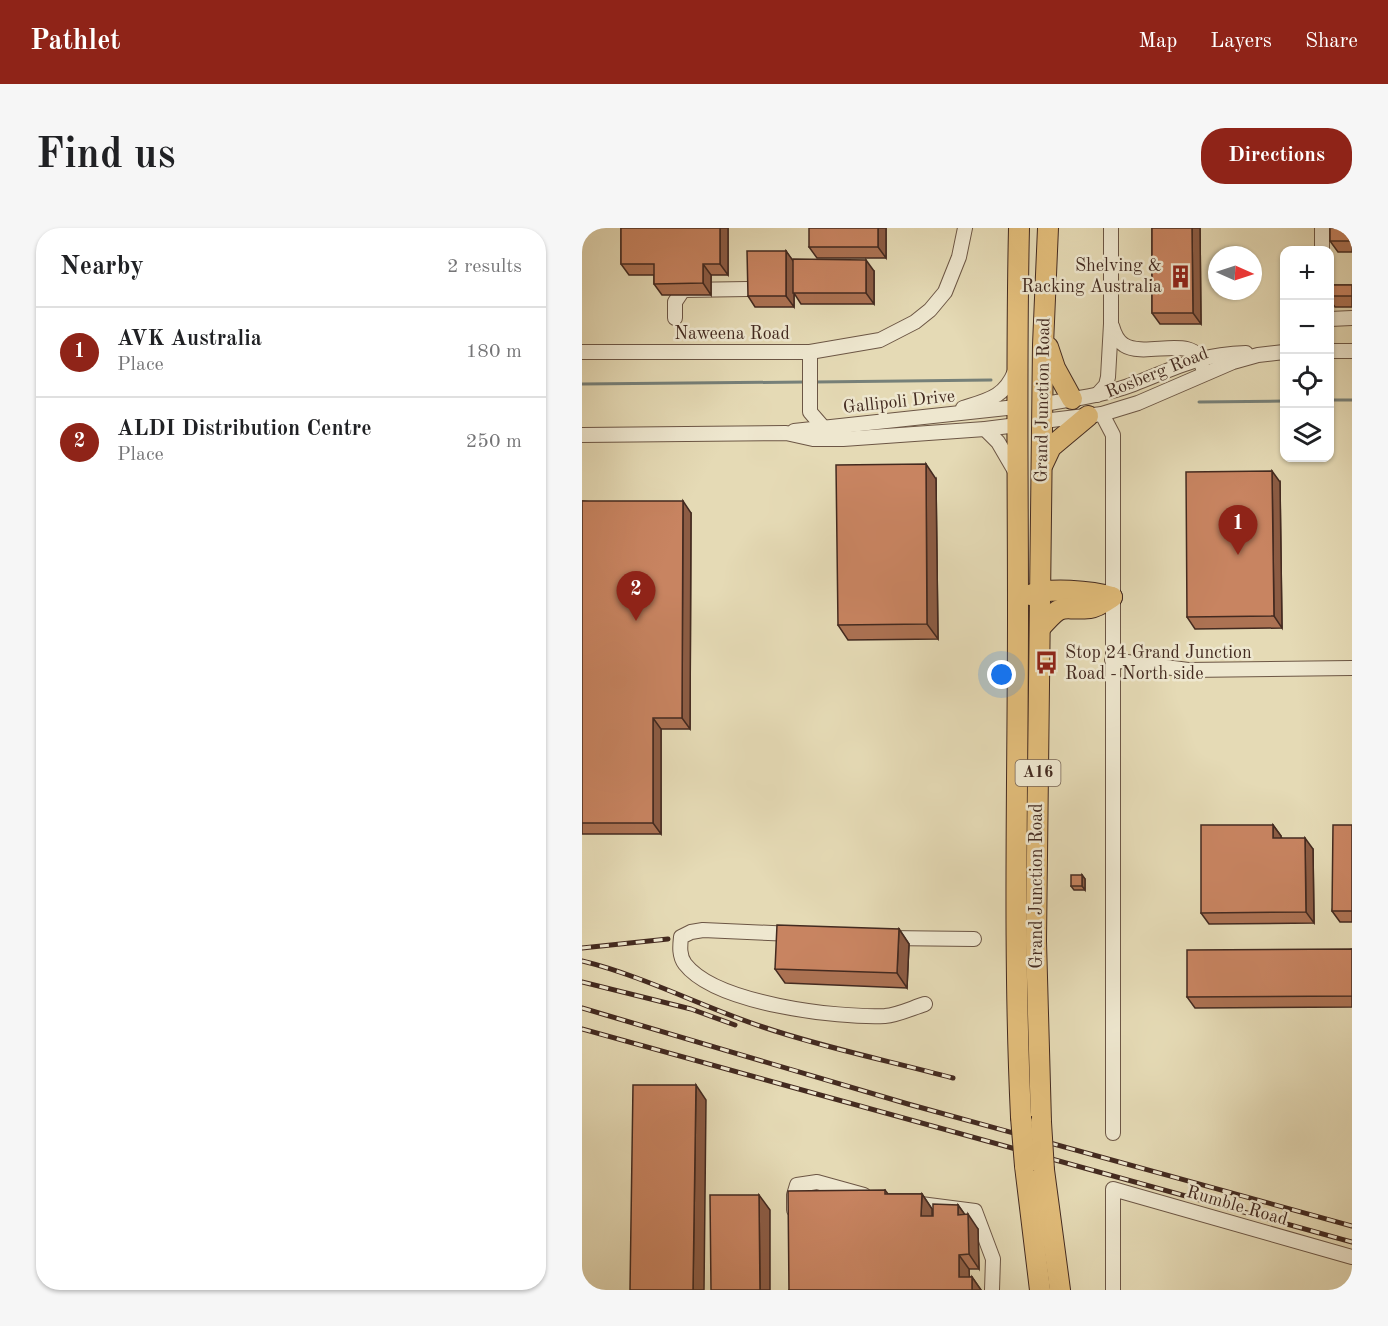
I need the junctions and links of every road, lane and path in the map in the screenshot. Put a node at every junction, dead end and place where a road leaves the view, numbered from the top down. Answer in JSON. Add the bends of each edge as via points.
{"nodes":[{"id":1,"x":964,"y":228,"type":"edge"},
{"id":2,"x":1019,"y":228,"type":"edge"},
{"id":3,"x":1048,"y":228,"type":"edge"},
{"id":4,"x":1111,"y":228,"type":"edge"},
{"id":5,"x":1322,"y":228,"type":"edge"},
{"id":6,"x":1322,"y":246,"type":"edge"},
{"id":7,"x":748,"y":289,"type":"edge"},
{"id":8,"x":675,"y":318,"type":"dead end"},
{"id":9,"x":1352,"y":318,"type":"edge"},
{"id":10,"x":1334,"y":319,"type":"edge"},
{"id":11,"x":1111,"y":324,"type":"junction"},
{"id":12,"x":1043,"y":330,"type":"junction"},
{"id":13,"x":810,"y":351,"type":"junction"},
{"id":14,"x":1334,"y":351,"type":"edge"},
{"id":15,"x":1352,"y":351,"type":"edge"},
{"id":16,"x":582,"y":352,"type":"edge"},
{"id":17,"x":1280,"y":352,"type":"edge"},
{"id":18,"x":1280,"y":353,"type":"edge"},
{"id":19,"x":1200,"y":358,"type":"junction"},
{"id":20,"x":1017,"y":367,"type":"junction"},
{"id":21,"x":1199,"y":376,"type":"junction"},
{"id":22,"x":1097,"y":395,"type":"junction"},
{"id":23,"x":1072,"y":399,"type":"junction"},
{"id":24,"x":1043,"y":413,"type":"junction"},
{"id":25,"x":1095,"y":415,"type":"junction"},
{"id":26,"x":1016,"y":416,"type":"junction"},
{"id":27,"x":936,"y":417,"type":"junction"},
{"id":28,"x":823,"y":427,"type":"junction"},
{"id":29,"x":985,"y":429,"type":"junction"},
{"id":30,"x":786,"y":433,"type":"junction"},
{"id":31,"x":582,"y":435,"type":"edge"},
{"id":32,"x":1042,"y":466,"type":"junction"},
{"id":33,"x":1016,"y":473,"type":"junction"},
{"id":34,"x":1040,"y":590,"type":"junction"},
{"id":35,"x":1112,"y":597,"type":"junction"},
{"id":36,"x":1018,"y":612,"type":"junction"},
{"id":37,"x":1040,"y":628,"type":"junction"},
{"id":38,"x":1112,"y":660,"type":"junction"},
{"id":39,"x":1352,"y":669,"type":"edge"},
{"id":40,"x":807,"y":934,"type":"edge"},
{"id":41,"x":877,"y":938,"type":"edge"},
{"id":42,"x":974,"y":939,"type":"dead end"},
{"id":43,"x":925,"y":1004,"type":"dead end"},
{"id":44,"x":1113,"y":1132,"type":"dead end"},
{"id":45,"x":1034,"y":1168,"type":"junction"},
{"id":46,"x":794,"y":1219,"type":"edge"},
{"id":47,"x":1352,"y":1257,"type":"edge"},
{"id":48,"x":992,"y":1290,"type":"edge"},
{"id":49,"x":1040,"y":1290,"type":"edge"},
{"id":50,"x":1060,"y":1290,"type":"edge"},
{"id":51,"x":1113,"y":1290,"type":"edge"}],
"edges":[{"from":1,"to":13,"type":"street","name":"Naweena Road","via":[[959,257],[945,292],[915,322],[880,340]]},
{"from":2,"to":20,"type":"highway","name":"Grand Junction Road","number":"A16"},
{"from":3,"to":12,"type":"highway","name":"Grand Junction Road","number":"A16"},
{"from":4,"to":11,"type":"street"},
{"from":5,"to":6,"type":"street"},
{"from":7,"to":8,"type":"street","via":[[683,290],[675,302]]},
{"from":9,"to":10,"type":"street"},
{"from":11,"to":19,"type":"street","via":[[1125,346],[1188,349]]},
{"from":11,"to":22,"type":"street","via":[[1108,377]]},
{"from":12,"to":23,"type":"highway","via":[[1055,368]]},
{"from":12,"to":24,"type":"highway","name":"Grand Junction Road","number":"A16"},
{"from":13,"to":16,"type":"street","name":"Naweena Road"},
{"from":13,"to":28,"type":"street","via":[[810,412]]},
{"from":14,"to":15,"type":"street"},
{"from":17,"to":19,"type":"street","name":"Rosberg Road"},
{"from":18,"to":21,"type":"street","name":"Rosberg Road","via":[[1241,360]]},
{"from":19,"to":21,"type":"street"},
{"from":19,"to":22,"type":"street","name":"Rosberg Road"},
{"from":20,"to":26,"type":"highway","name":"Grand Junction Road","number":"A16"},
{"from":20,"to":27,"type":"street","via":[[1006,390]]},
{"from":21,"to":25,"type":"street","name":"Rosberg Road","via":[[1138,403]]},
{"from":22,"to":23,"type":"street","name":"Rosberg Road"},
{"from":23,"to":24,"type":"street","name":"Rosberg Road"},
{"from":24,"to":25,"type":"street","name":"Rosberg Road"},
{"from":24,"to":26,"type":"highway"},
{"from":24,"to":32,"type":"highway","name":"Grand Junction Road","number":"A16"},
{"from":25,"to":32,"type":"highway","via":[[1051,447]]},
{"from":25,"to":35,"type":"street","via":[[1113,435]]},
{"from":26,"to":27,"type":"street","name":"Gallipoli Drive"},
{"from":26,"to":29,"type":"street","name":"Gallipoli Drive"},
{"from":26,"to":33,"type":"highway","name":"Grand Junction Road","number":"A16"},
{"from":27,"to":28,"type":"street","name":"Gallipoli Drive"},
{"from":28,"to":30,"type":"street","name":"Gallipoli Drive"},
{"from":29,"to":30,"type":"street","name":"Gallipoli Drive","via":[[843,439],[813,439]]},
{"from":29,"to":33,"type":"street","via":[[998,442]]},
{"from":30,"to":31,"type":"street","name":"Gallipoli Drive"},
{"from":32,"to":34,"type":"highway","name":"Grand Junction Road","number":"A16"},
{"from":33,"to":36,"type":"highway","name":"Grand Junction Road","number":"A16"},
{"from":34,"to":35,"type":"highway","via":[[1095,592]]},
{"from":34,"to":36,"type":"highway","via":[[1028,596]]},
{"from":34,"to":37,"type":"highway","name":"Grand Junction Road","number":"A16"},
{"from":35,"to":37,"type":"highway","via":[[1093,608],[1061,608]]},
{"from":35,"to":38,"type":"street"},
{"from":36,"to":45,"type":"highway","name":"Grand Junction Road","number":"A16","bridge":true,"via":[[1015,941],[1021,1117]]},
{"from":37,"to":45,"type":"highway","name":"Grand Junction Road","number":"A16","bridge":true,"via":[[1036,940],[1041,1122]]},
{"from":38,"to":39,"type":"street","via":[[1188,670]]},
{"from":38,"to":44,"type":"street"},
{"from":40,"to":43,"type":"street","via":[[703,930],[681,938],[680,949],[684,963],[702,978],[728,992],[771,1003],[836,1015],[888,1016]]},
{"from":41,"to":42,"type":"street"},
{"from":45,"to":49,"type":"highway","name":"Grand Junction Road","number":"A16"},
{"from":45,"to":50,"type":"highway","name":"Grand Junction Road","number":"A16"},
{"from":46,"to":48,"type":"street","via":[[797,1185],[817,1182],[888,1200],[975,1211],[993,1259]]},
{"from":47,"to":51,"type":"street","name":"Rumble Road","via":[[1113,1189]]}]}
